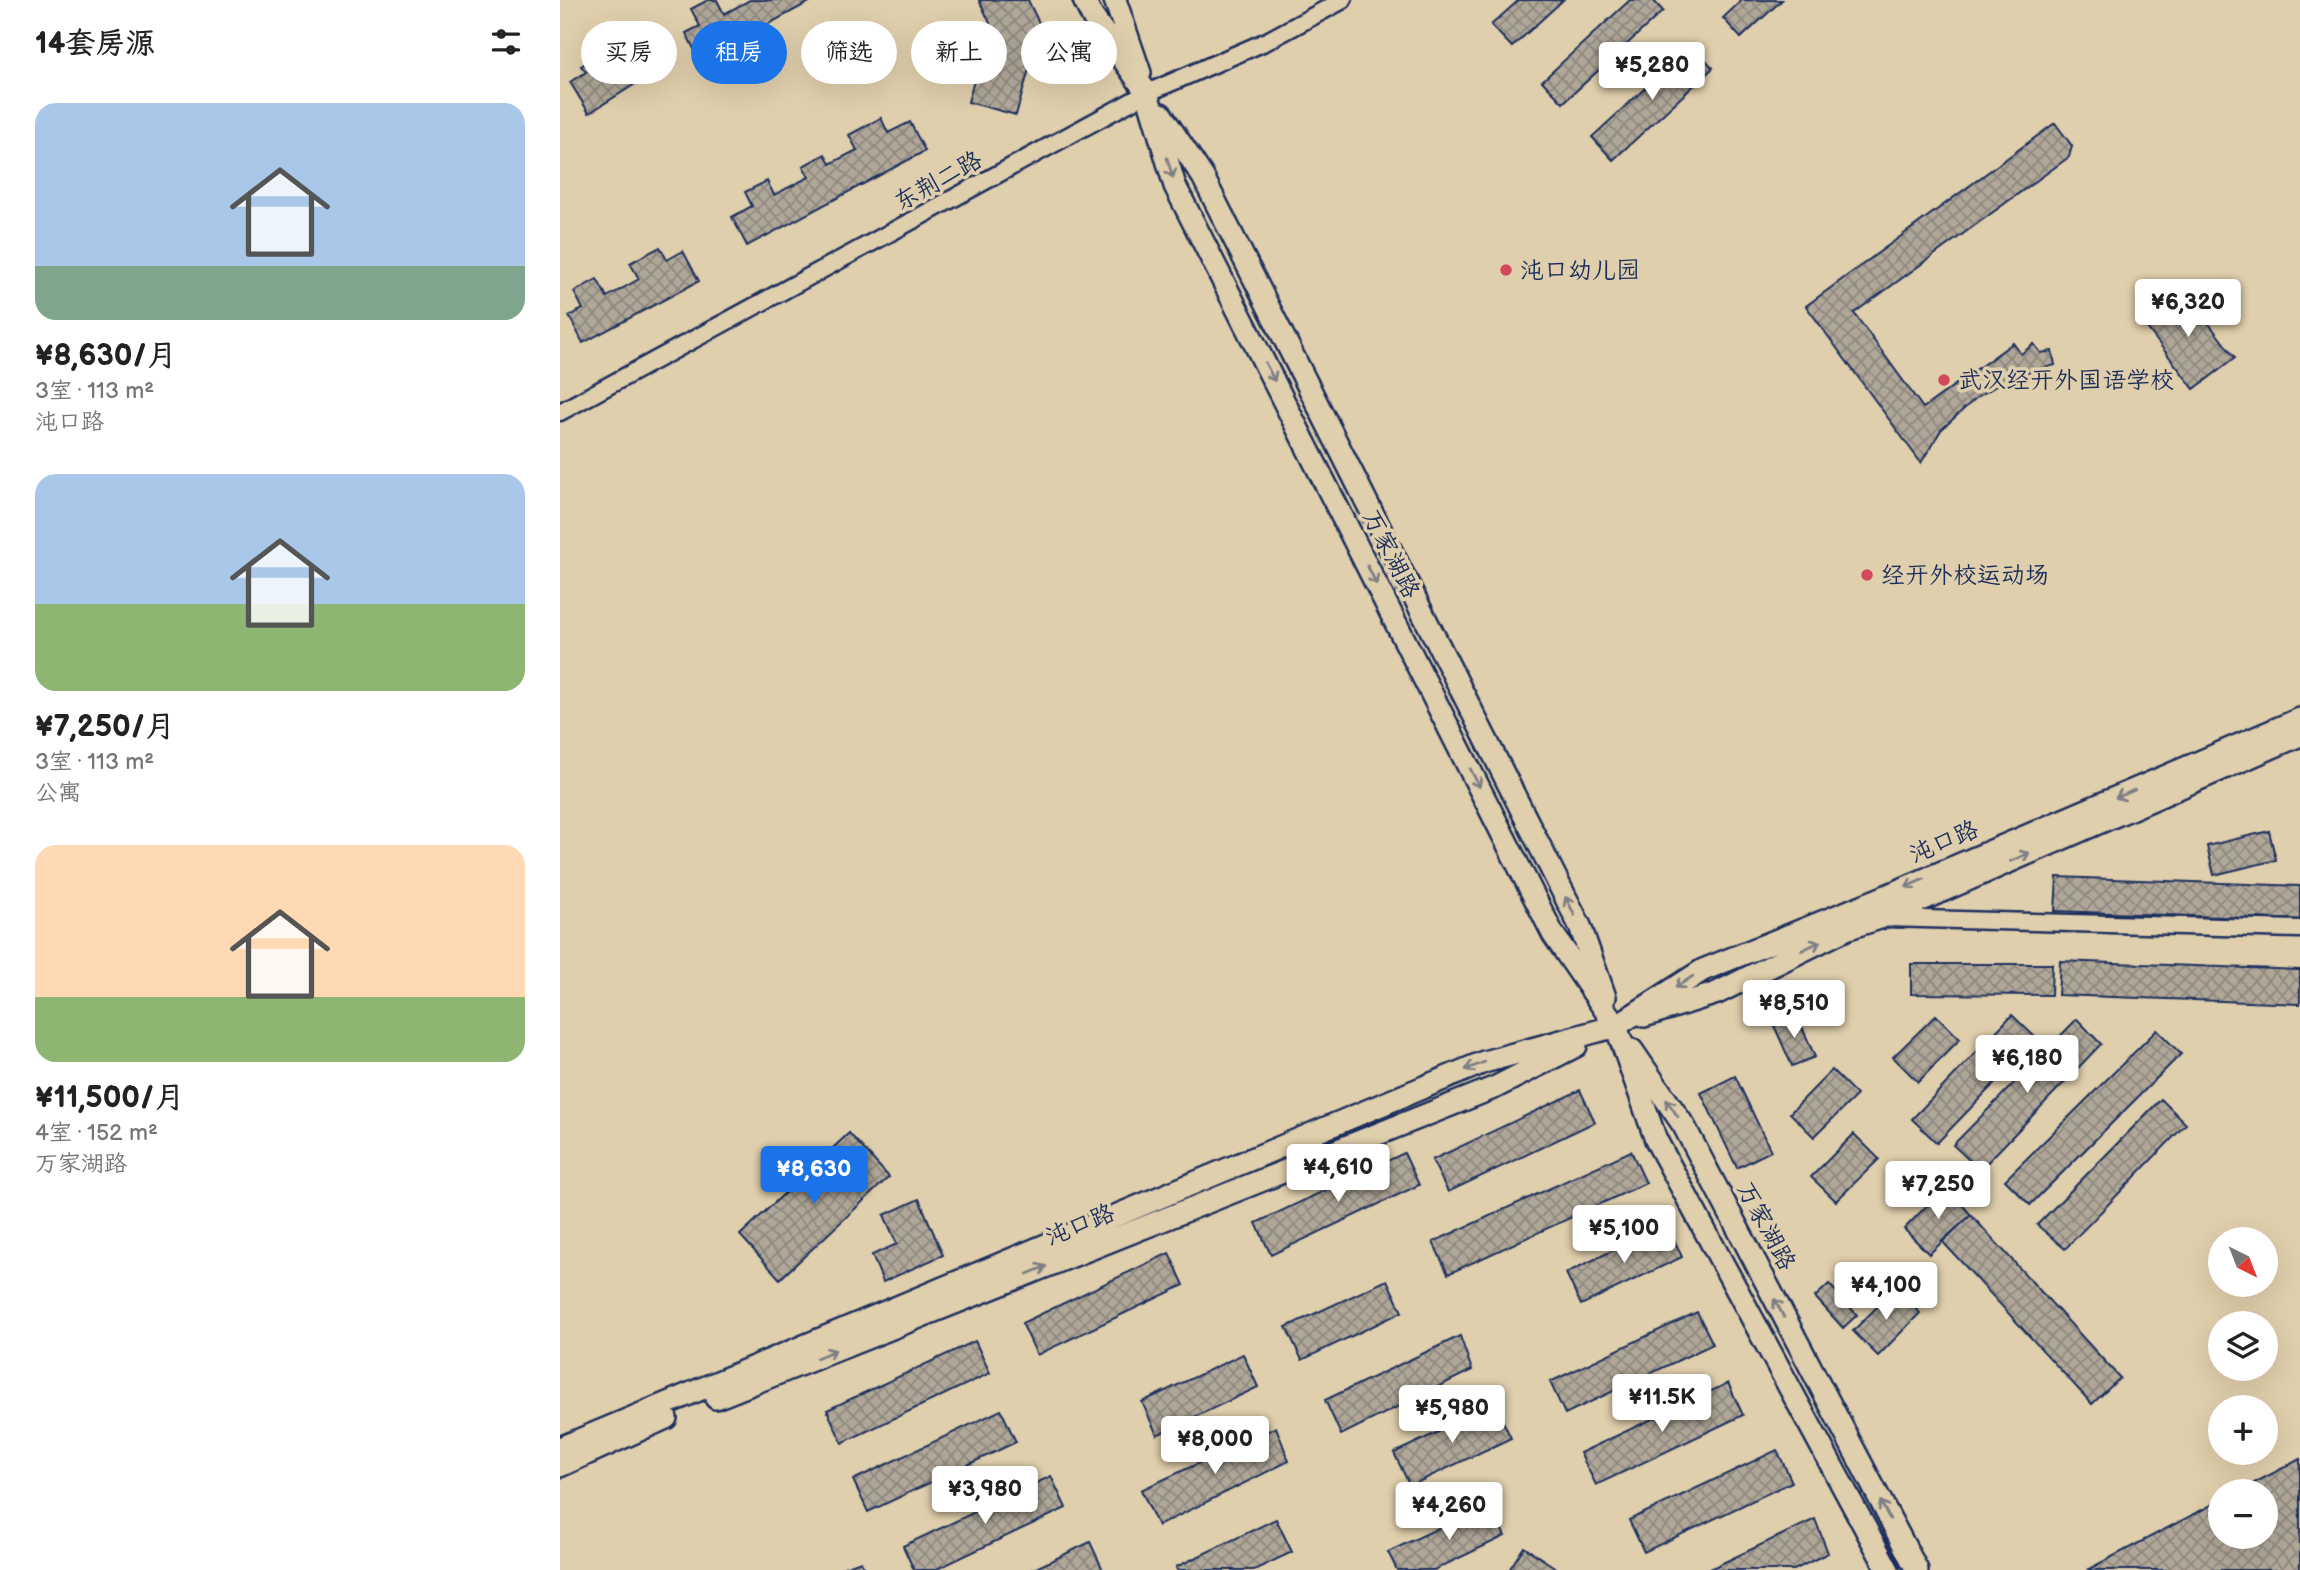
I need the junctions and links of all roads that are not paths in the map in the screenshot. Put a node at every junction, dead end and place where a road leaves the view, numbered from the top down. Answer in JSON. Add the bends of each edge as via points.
{"nodes":[{"id":1,"x":1084,"y":0,"type":"edge"},
{"id":2,"x":1115,"y":0,"type":"edge"},
{"id":3,"x":1343,"y":0,"type":"edge"},
{"id":4,"x":1147,"y":93,"type":"junction"},
{"id":5,"x":560,"y":412,"type":"edge"},
{"id":6,"x":2300,"y":719,"type":"edge"},
{"id":7,"x":2300,"y":735,"type":"edge"},
{"id":8,"x":1879,"y":908,"type":"junction"},
{"id":9,"x":2300,"y":929,"type":"edge"},
{"id":10,"x":1616,"y":1026,"type":"junction"},
{"id":11,"x":560,"y":1448,"type":"edge"},
{"id":12,"x":560,"y":1466,"type":"edge"},
{"id":13,"x":1888,"y":1570,"type":"edge"},
{"id":14,"x":1917,"y":1570,"type":"edge"}],
"edges":[{"from":1,"to":4,"type":"main road","name":"万家湖路"},
{"from":2,"to":4,"type":"main road","name":"万家湖路"},
{"from":3,"to":4,"type":"street","name":"东荆二路","via":[[1266,41]]},
{"from":4,"to":5,"type":"street","name":"东荆二路"},
{"from":4,"to":10,"type":"main road","name":"万家湖路","via":[[1203,177],[1580,926]]},
{"from":6,"to":8,"type":"main road","name":"沌口路","one_way":true},
{"from":8,"to":7,"type":"main road","name":"沌口路","one_way":true},
{"from":8,"to":9,"type":"street"},
{"from":8,"to":10,"type":"main road","name":"沌口路","via":[[1703,970]]},
{"from":10,"to":11,"type":"main road","name":"沌口路","one_way":true,"via":[[1483,1062]]},
{"from":12,"to":10,"type":"main road","name":"沌口路","one_way":true,"via":[[696,1405],[1496,1087]]},
{"from":10,"to":13,"type":"main road","name":"万家湖路","via":[[1656,1140]]},
{"from":14,"to":10,"type":"main road","name":"万家湖路","one_way":true,"via":[[1684,1126]]}]}
